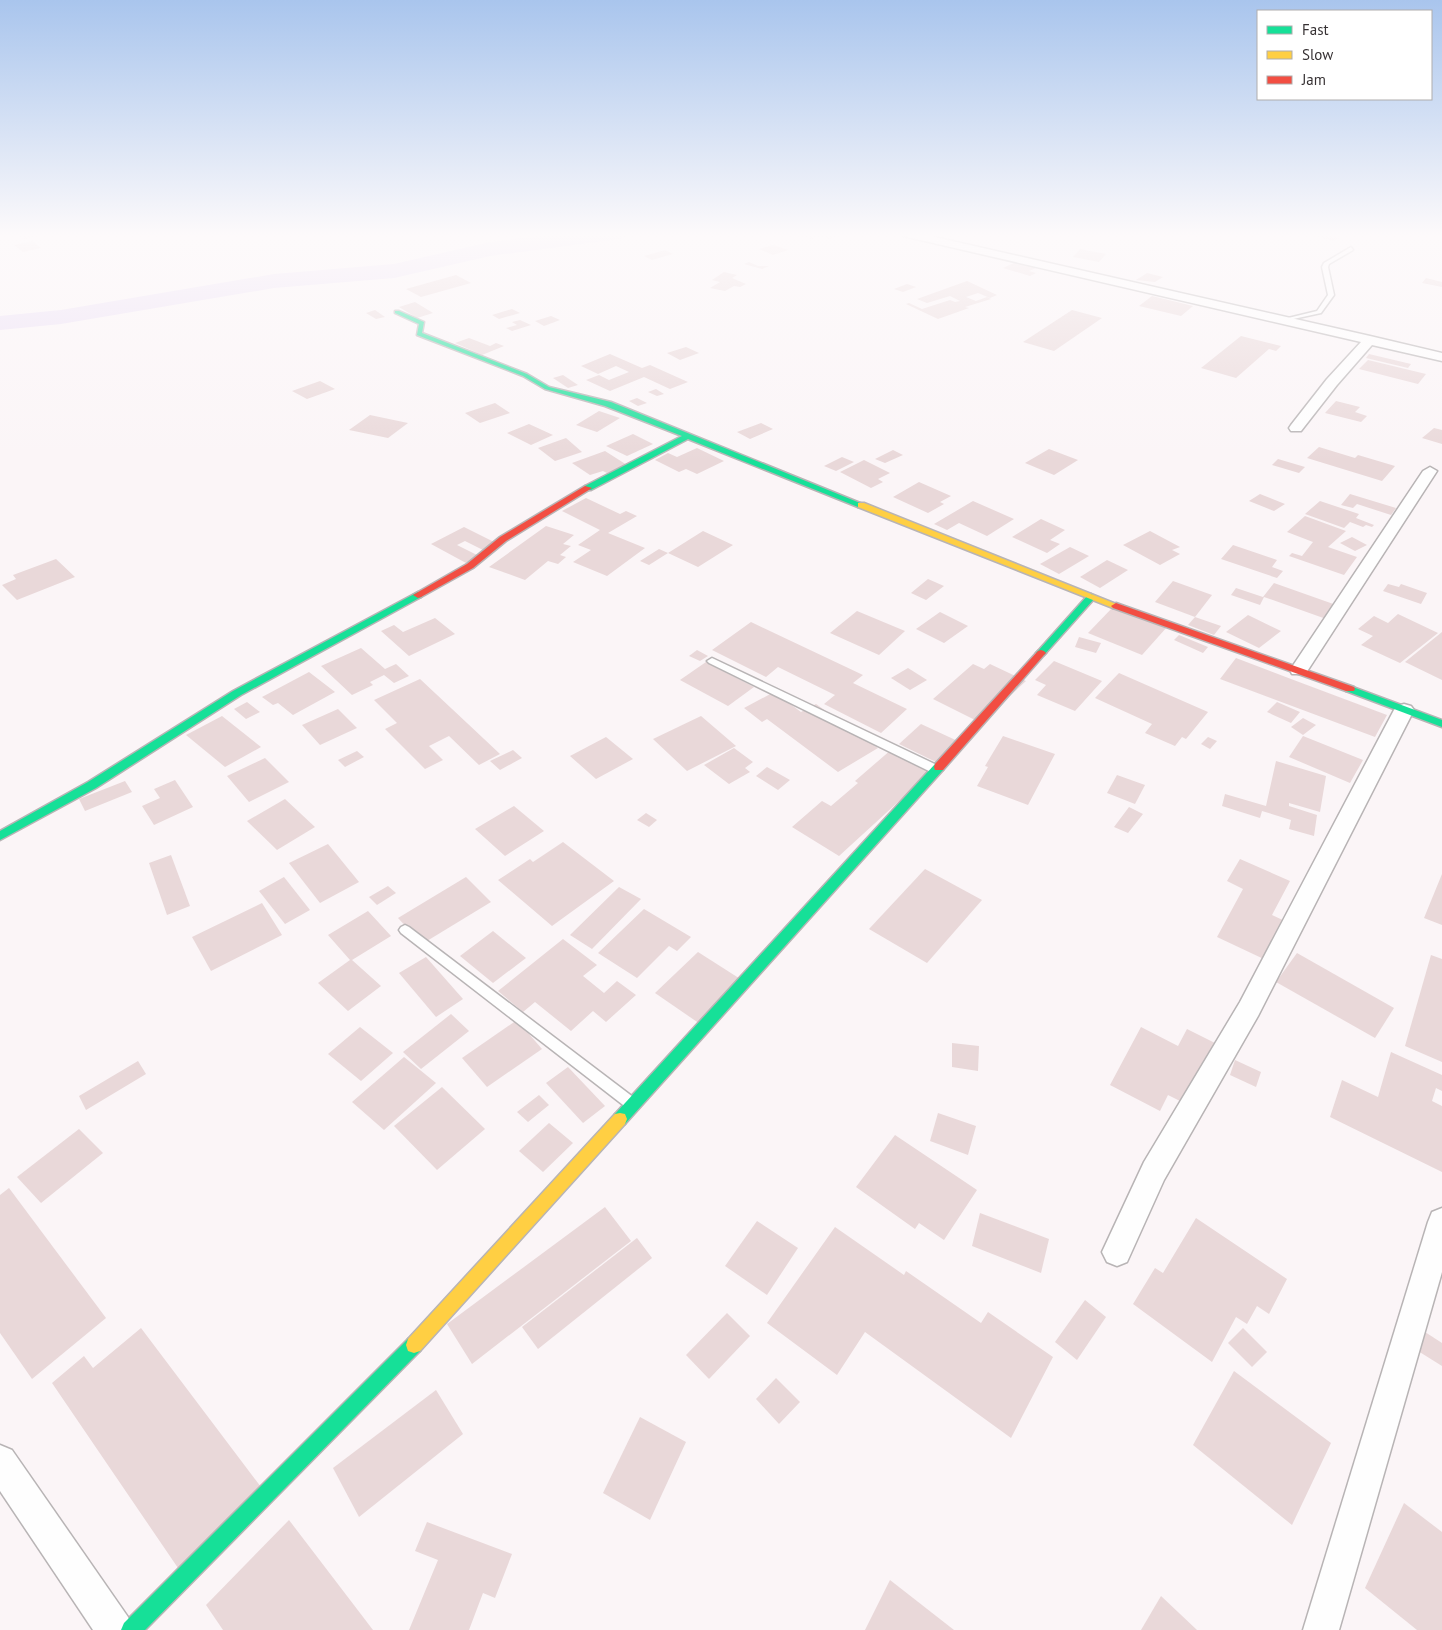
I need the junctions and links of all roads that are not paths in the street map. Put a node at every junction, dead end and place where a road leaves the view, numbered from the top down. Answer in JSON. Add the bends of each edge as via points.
{"nodes":[{"id":1,"x":1238,"y":309,"type":"edge"},
{"id":2,"x":1321,"y":309,"type":"edge"},
{"id":3,"x":397,"y":312,"type":"dead end"},
{"id":4,"x":1286,"y":320,"type":"junction"},
{"id":5,"x":1370,"y":340,"type":"junction"},
{"id":6,"x":1442,"y":357,"type":"edge"},
{"id":7,"x":1296,"y":428,"type":"dead end"},
{"id":8,"x":688,"y":436,"type":"junction"},
{"id":9,"x":1430,"y":471,"type":"dead end"},
{"id":10,"x":1091,"y":596,"type":"junction"},
{"id":11,"x":712,"y":661,"type":"dead end"},
{"id":12,"x":1299,"y":670,"type":"junction"},
{"id":13,"x":1404,"y":710,"type":"junction"},
{"id":14,"x":1442,"y":724,"type":"edge"},
{"id":15,"x":938,"y":770,"type":"junction"},
{"id":16,"x":0,"y":836,"type":"edge"},
{"id":17,"x":405,"y":930,"type":"dead end"},
{"id":18,"x":633,"y":1105,"type":"junction"},
{"id":19,"x":1442,"y":1222,"type":"edge"},
{"id":20,"x":1118,"y":1252,"type":"dead end"},
{"id":21,"x":0,"y":1462,"type":"edge"},
{"id":22,"x":115,"y":1630,"type":"edge"},
{"id":23,"x":131,"y":1630,"type":"edge"},
{"id":24,"x":1321,"y":1630,"type":"edge"}],
"edges":[{"from":1,"to":4,"type":"street"},
{"from":2,"to":4,"type":"lane"},
{"from":3,"to":8,"type":"street","via":[[422,323],[418,334],[525,375],[546,388],[608,404]]},
{"from":4,"to":5,"type":"street"},
{"from":5,"to":6,"type":"street"},
{"from":5,"to":7,"type":"street"},
{"from":8,"to":10,"type":"street"},
{"from":8,"to":16,"type":"street","via":[[616,472],[503,539],[470,566],[237,693],[92,785]]},
{"from":9,"to":12,"type":"street"},
{"from":10,"to":12,"type":"street"},
{"from":10,"to":15,"type":"street"},
{"from":11,"to":15,"type":"lane"},
{"from":12,"to":13,"type":"street"},
{"from":13,"to":14,"type":"street"},
{"from":13,"to":20,"type":"street","via":[[1249,1009],[1154,1171]]},
{"from":15,"to":18,"type":"street"},
{"from":17,"to":18,"type":"lane"},
{"from":18,"to":23,"type":"street","via":[[420,1339]]},
{"from":19,"to":24,"type":"street"},
{"from":21,"to":22,"type":"street"}]}
